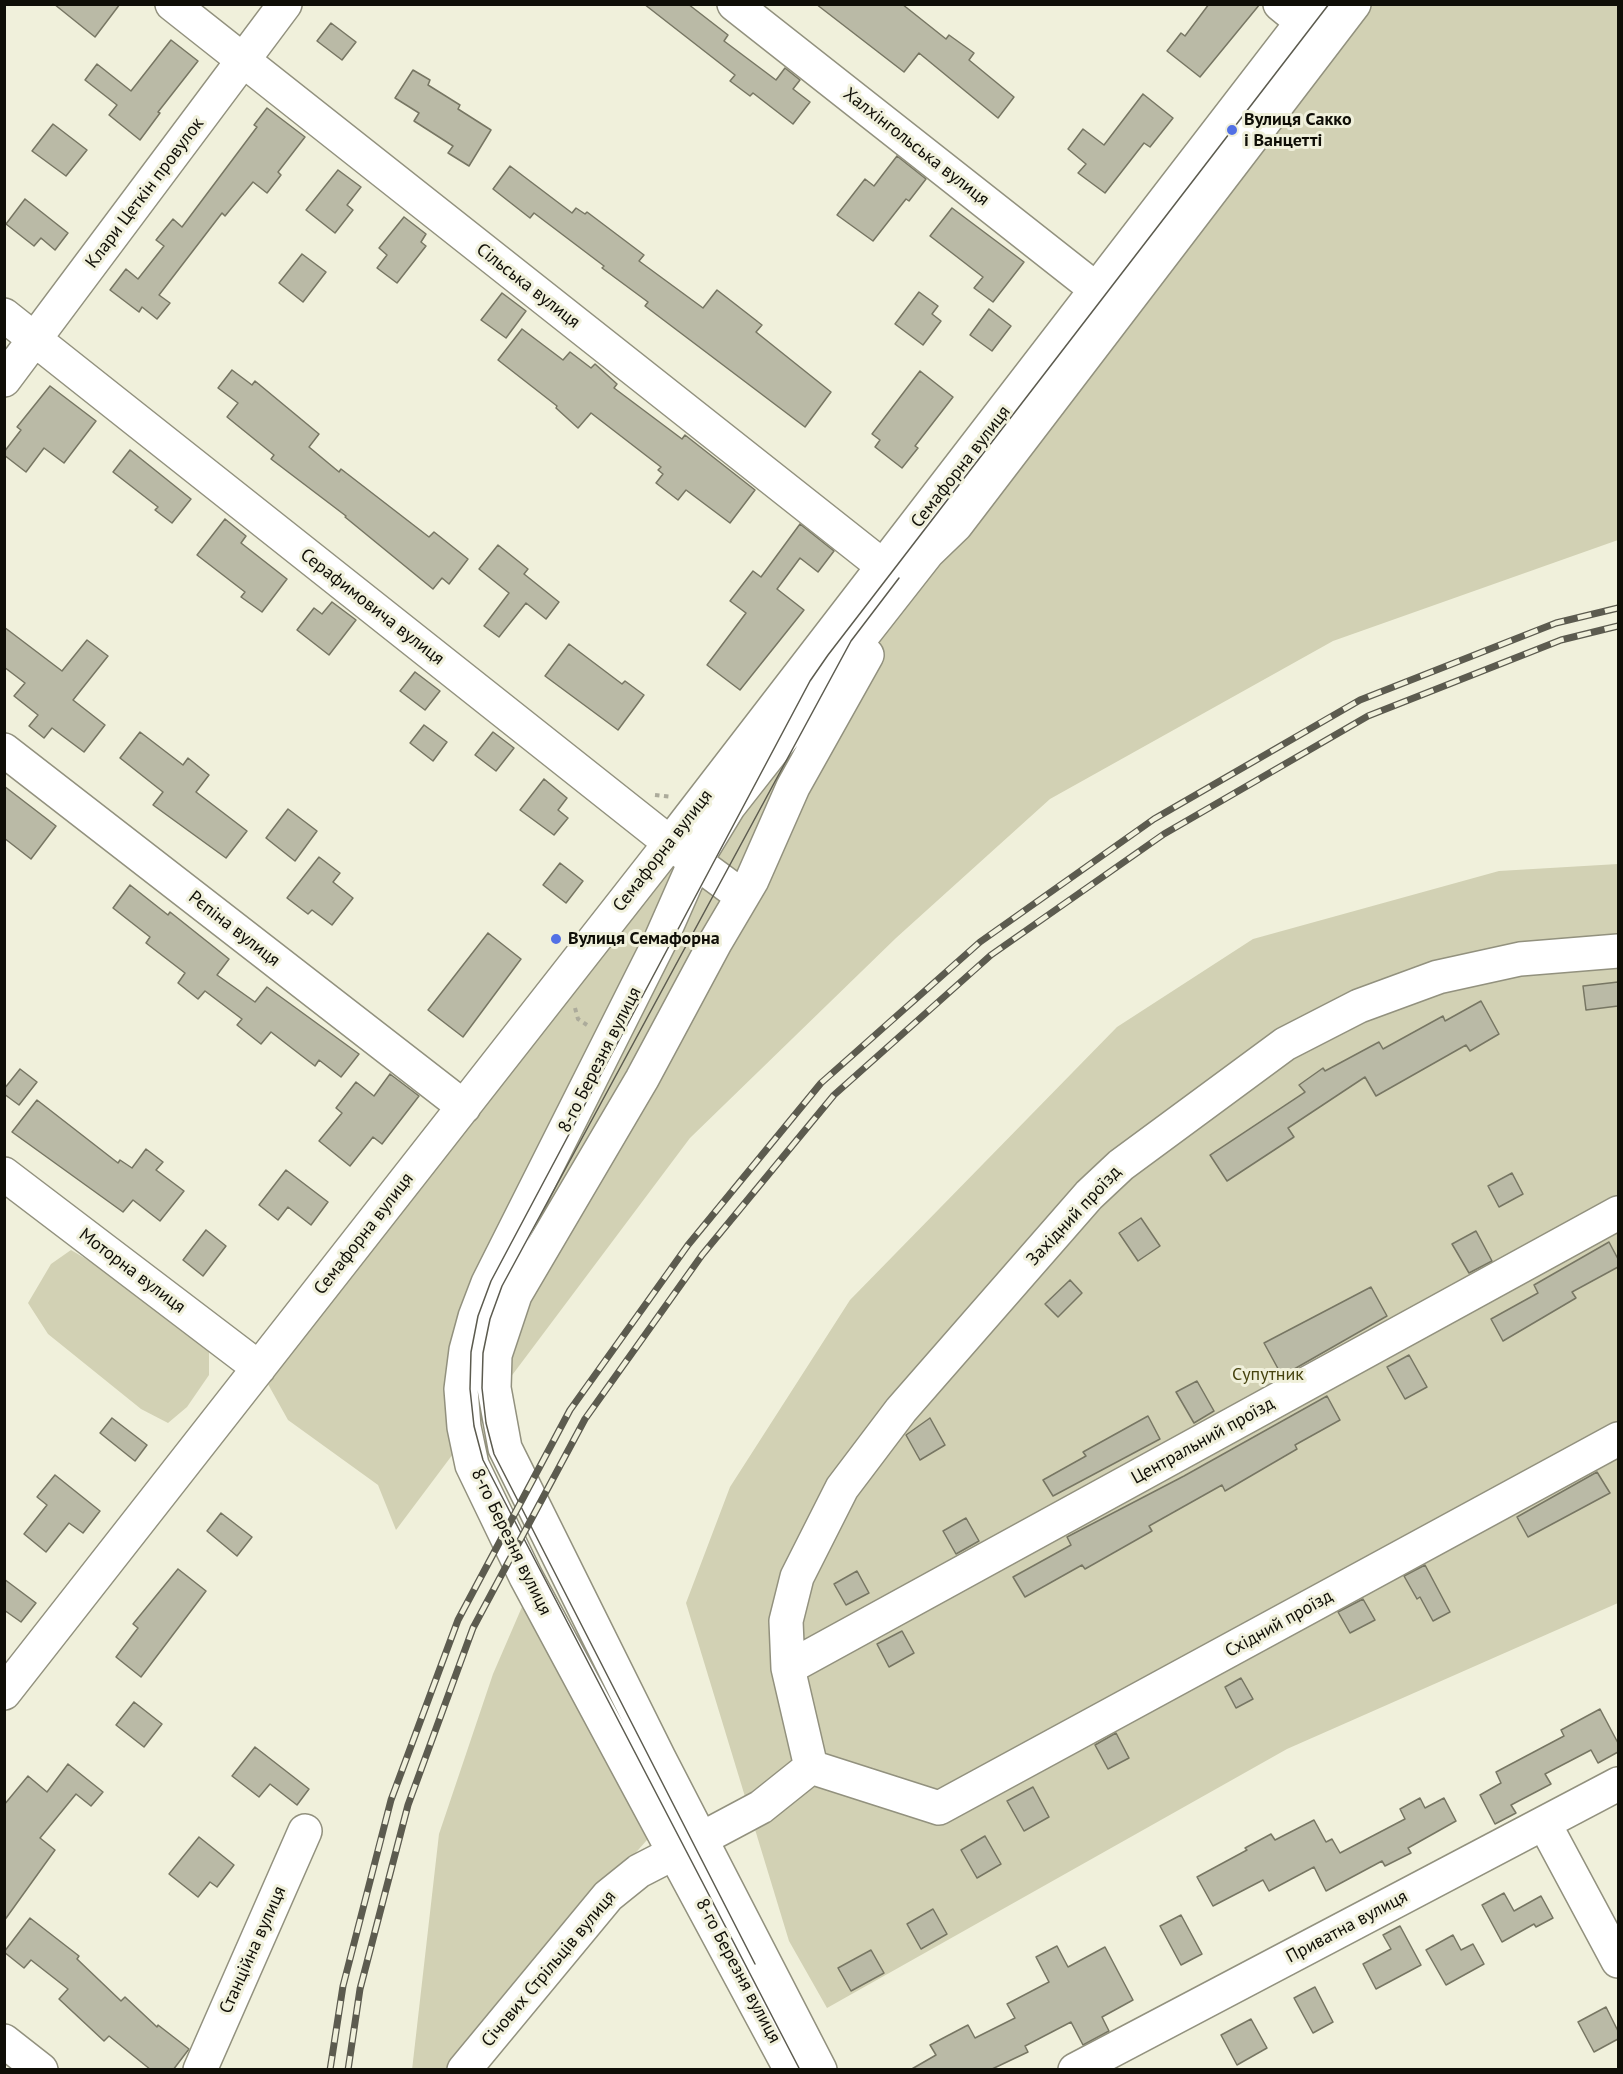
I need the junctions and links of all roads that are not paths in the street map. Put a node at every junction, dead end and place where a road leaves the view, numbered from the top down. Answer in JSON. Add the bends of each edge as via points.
{"nodes":[{"id":1,"x":172,"y":4,"type":"edge"},
{"id":2,"x":285,"y":4,"type":"edge"},
{"id":3,"x":734,"y":4,"type":"edge"},
{"id":4,"x":1354,"y":4,"type":"edge"},
{"id":5,"x":1299,"y":10,"type":"edge"},
{"id":6,"x":243,"y":61,"type":"junction"},
{"id":7,"x":1097,"y":290,"type":"junction"},
{"id":8,"x":4,"y":315,"type":"edge"},
{"id":9,"x":36,"y":340,"type":"junction"},
{"id":10,"x":4,"y":380,"type":"edge"},
{"id":11,"x":956,"y":525,"type":"junction"},
{"id":12,"x":884,"y":567,"type":"junction"},
{"id":13,"x":4,"y":750,"type":"edge"},
{"id":14,"x":683,"y":853,"type":"junction"},
{"id":15,"x":742,"y":896,"type":"junction"},
{"id":16,"x":1618,"y":951,"type":"edge"},
{"id":17,"x":464,"y":1107,"type":"junction"},
{"id":18,"x":4,"y":1174,"type":"edge"},
{"id":19,"x":1618,"y":1213,"type":"edge"},
{"id":20,"x":260,"y":1368,"type":"junction"},
{"id":21,"x":1618,"y":1439,"type":"edge"},
{"id":22,"x":788,"y":1668,"type":"junction"},
{"id":23,"x":4,"y":1693,"type":"edge"},
{"id":24,"x":811,"y":1767,"type":"junction"},
{"id":25,"x":1618,"y":1784,"type":"edge"},
{"id":26,"x":1544,"y":1823,"type":"junction"},
{"id":27,"x":305,"y":1831,"type":"dead end"},
{"id":28,"x":688,"y":1846,"type":"junction"},
{"id":29,"x":1618,"y":1960,"type":"edge"},
{"id":30,"x":4,"y":2041,"type":"edge"},
{"id":31,"x":41,"y":2070,"type":"edge"},
{"id":32,"x":200,"y":2070,"type":"edge"},
{"id":33,"x":464,"y":2070,"type":"edge"},
{"id":34,"x":790,"y":2070,"type":"edge"},
{"id":35,"x":820,"y":2070,"type":"edge"},
{"id":36,"x":1075,"y":2070,"type":"edge"}],
"edges":[{"from":1,"to":6,"type":"street","name":"Сільська вулиця"},
{"from":2,"to":6,"type":"street","name":"Клари Цеткін провулок"},
{"from":3,"to":7,"type":"street","name":"Халхінгольська вулиця"},
{"from":4,"to":11,"type":"street","name":"Семафорна вулиця"},
{"from":5,"to":7,"type":"street","name":"Семафорна вулиця"},
{"from":6,"to":9,"type":"street","name":"Клари Цеткін провулок"},
{"from":6,"to":12,"type":"street","name":"Сільська вулиця"},
{"from":7,"to":12,"type":"street","name":"Семафорна вулиця"},
{"from":8,"to":9,"type":"street","name":"Серафимовича вулиця"},
{"from":9,"to":10,"type":"street","name":"Клари Цеткін провулок"},
{"from":9,"to":14,"type":"street","name":"Серафимовича вулиця"},
{"from":11,"to":14,"type":"street","name":"Семафорна вулиця","via":[[928,552],[729,806]]},
{"from":11,"to":15,"type":"street","name":"Семафорна вулиця","via":[[857,672],[799,777],[761,864]]},
{"from":12,"to":14,"type":"street","name":"Семафорна вулиця"},
{"from":13,"to":17,"type":"street","name":"Рєпіна вулиця"},
{"from":14,"to":15,"type":"street","name":"Серафимовича вулиця"},
{"from":14,"to":17,"type":"street","name":"Семафорна вулиця"},
{"from":14,"to":28,"type":"street","name":"8-го Березня вулиця","via":[[627,1008],[488,1283],[466,1350],[461,1389],[472,1465],[526,1577]]},
{"from":15,"to":28,"type":"street","name":"8-го Березня вулиця","via":[[642,1079],[515,1295],[495,1355],[494,1388],[505,1448]]},
{"from":16,"to":22,"type":"street","name":"Західний проїзд","via":[[1520,959],[1438,977],[1359,1006],[1285,1044],[1121,1164],[1089,1195],[901,1410],[842,1488],[797,1577],[786,1621]]},
{"from":17,"to":20,"type":"street","name":"Семафорна вулиця"},
{"from":18,"to":20,"type":"street","name":"Моторна вулиця"},
{"from":19,"to":22,"type":"street","name":"Центральний проїзд"},
{"from":20,"to":23,"type":"street","name":"Семафорна вулиця"},
{"from":21,"to":24,"type":"street","name":"Східний проїзд","via":[[939,1808]]},
{"from":22,"to":24,"type":"street","name":"Західний проїзд"},
{"from":24,"to":28,"type":"street","name":"Січових Стрільців вулиця","via":[[761,1807]]},
{"from":25,"to":26,"type":"street","name":"Приватна вулиця"},
{"from":26,"to":29,"type":"street"},
{"from":26,"to":36,"type":"street","name":"Приватна вулиця"},
{"from":27,"to":32,"type":"street","name":"Станційна вулиця"},
{"from":28,"to":33,"type":"street","name":"Січових Стрільців вулиця","via":[[639,1871],[608,1896]]},
{"from":28,"to":34,"type":"street","name":"8-го Березня вулиця"},
{"from":28,"to":35,"type":"street","name":"8-го Березня вулиця"},
{"from":30,"to":31,"type":"street"}]}
